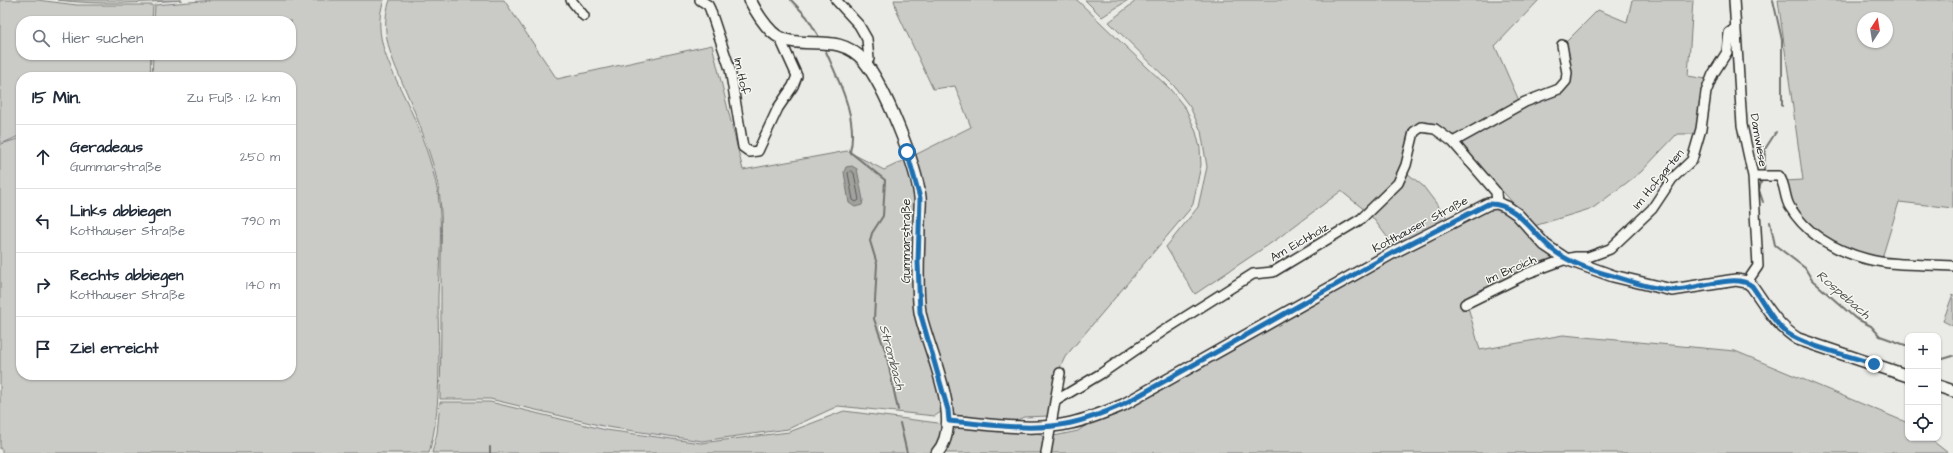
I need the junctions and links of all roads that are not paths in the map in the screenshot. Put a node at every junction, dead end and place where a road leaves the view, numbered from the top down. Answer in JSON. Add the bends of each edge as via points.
{"nodes":[{"id":1,"x":572,"y":0,"type":"edge"},
{"id":2,"x":700,"y":0,"type":"edge"},
{"id":3,"x":750,"y":0,"type":"edge"},
{"id":4,"x":836,"y":0,"type":"edge"},
{"id":5,"x":1734,"y":0,"type":"edge"},
{"id":6,"x":584,"y":16,"type":"dead end"},
{"id":7,"x":1736,"y":28,"type":"junction"},
{"id":8,"x":782,"y":38,"type":"junction"},
{"id":9,"x":1562,"y":45,"type":"dead end"},
{"id":10,"x":865,"y":62,"type":"junction"},
{"id":11,"x":1453,"y":142,"type":"junction"},
{"id":12,"x":1753,"y":176,"type":"junction"},
{"id":13,"x":1497,"y":203,"type":"junction"},
{"id":14,"x":1566,"y":259,"type":"junction"},
{"id":15,"x":1953,"y":266,"type":"edge"},
{"id":16,"x":1747,"y":282,"type":"junction"},
{"id":17,"x":1465,"y":304,"type":"dead end"},
{"id":18,"x":1060,"y":374,"type":"dead end"},
{"id":19,"x":1905,"y":375,"type":"edge"},
{"id":20,"x":1941,"y":387,"type":"edge"},
{"id":21,"x":1953,"y":391,"type":"edge"},
{"id":22,"x":1057,"y":400,"type":"junction"},
{"id":23,"x":949,"y":421,"type":"junction"},
{"id":24,"x":1050,"y":427,"type":"junction"},
{"id":25,"x":937,"y":453,"type":"edge"},
{"id":26,"x":1046,"y":453,"type":"edge"}],
"edges":[{"from":1,"to":6,"type":"street"},
{"from":2,"to":8,"type":"street","name":"Im Hof","via":[[710,9],[730,69],[743,147],[750,152],[758,151],[778,108],[797,76]]},
{"from":3,"to":8,"type":"street","via":[[772,32]]},
{"from":4,"to":10,"type":"street","via":[[859,25],[867,39],[869,59]]},
{"from":5,"to":7,"type":"street","name":"Damwiese"},
{"from":7,"to":12,"type":"street","name":"Damwiese","via":[[1742,125]]},
{"from":7,"to":14,"type":"street","name":"Im Hofgarten","via":[[1729,33],[1727,52],[1706,92],[1701,129],[1692,160],[1672,179],[1652,209],[1610,249],[1588,257],[1576,256]]},
{"from":8,"to":10,"type":"street","name":"Gummarstraße","via":[[843,45],[855,51]]},
{"from":9,"to":11,"type":"street","via":[[1567,73],[1566,81],[1559,89],[1526,102]]},
{"from":10,"to":23,"type":"street","name":"Gummarstraße","via":[[881,89],[898,128],[917,184],[920,198],[920,312]]},
{"from":11,"to":13,"type":"street","name":"Am Eichholz","via":[[1496,192]]},
{"from":11,"to":22,"type":"street","name":"Am Eichholz","via":[[1435,129],[1421,127],[1414,132],[1406,165],[1398,183],[1362,219],[1273,272],[1253,274],[1163,331],[1102,374]]},
{"from":12,"to":15,"type":"street","via":[[1779,176],[1789,206],[1804,225],[1822,241],[1867,259]]},
{"from":12,"to":16,"type":"street","name":"Damwiese","via":[[1758,266]]},
{"from":13,"to":14,"type":"street","via":[[1516,214],[1545,245]]},
{"from":13,"to":24,"type":"street","name":"Kotthauser Straße","via":[[1480,206],[1403,247],[1122,405],[1094,417]]},
{"from":14,"to":16,"type":"street","via":[[1613,276],[1672,290],[1736,280]]},
{"from":14,"to":17,"type":"street","name":"Im Broich","via":[[1528,273]]},
{"from":16,"to":19,"type":"street","via":[[1778,324],[1798,339]]},
{"from":18,"to":22,"type":"street"},
{"from":20,"to":21,"type":"street"},
{"from":22,"to":24,"type":"street"},
{"from":23,"to":24,"type":"street","name":"Kotthauser Straße"},
{"from":23,"to":25,"type":"street","via":[[947,434]]},
{"from":24,"to":26,"type":"street"}]}
